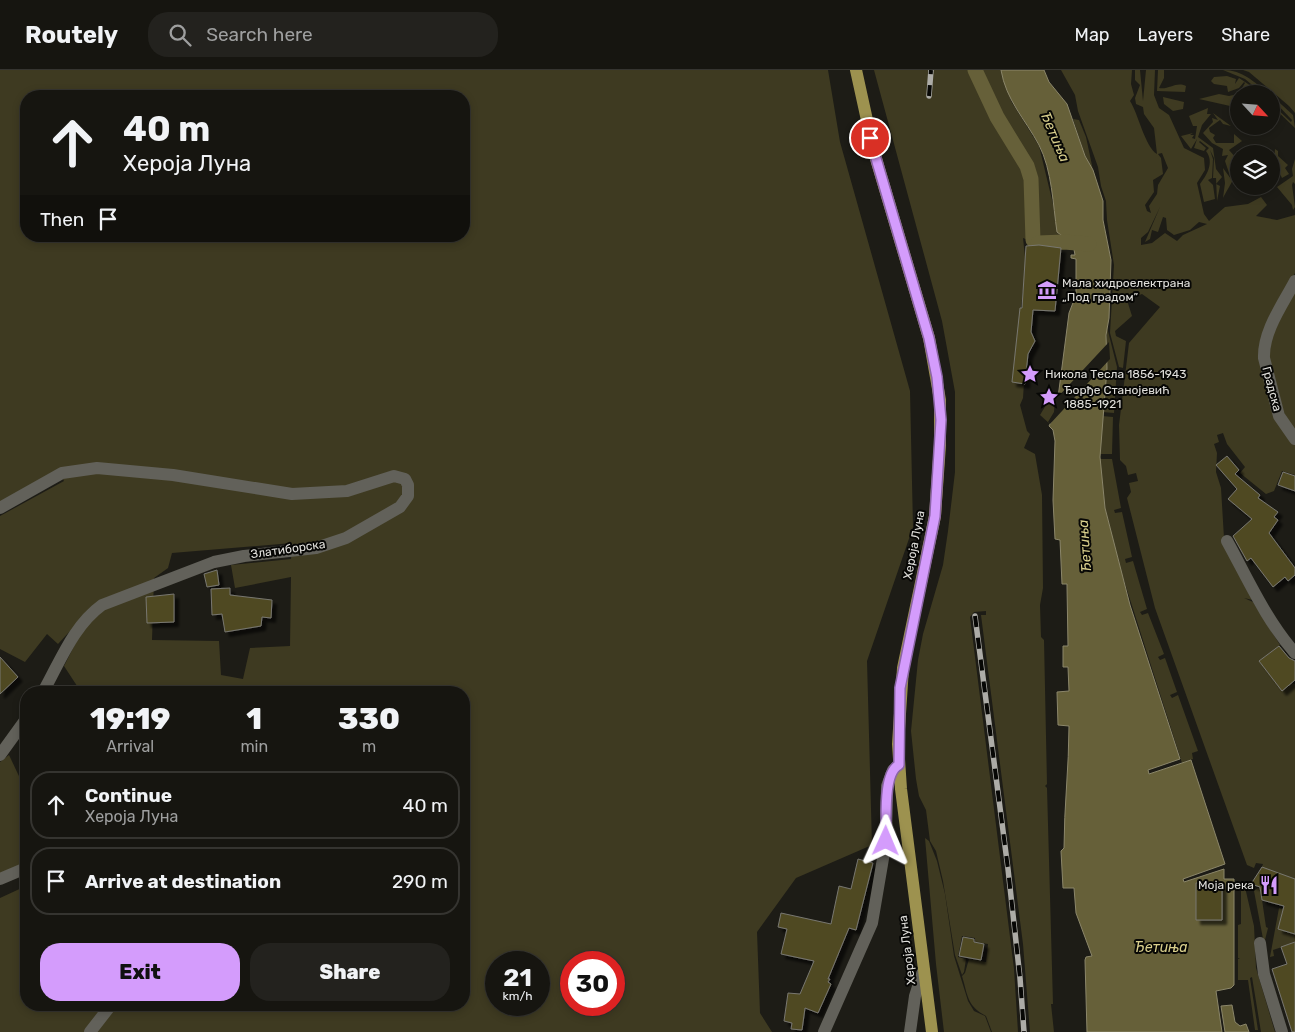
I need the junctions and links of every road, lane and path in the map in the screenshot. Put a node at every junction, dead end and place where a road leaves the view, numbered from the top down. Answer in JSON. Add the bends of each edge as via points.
{"nodes":[{"id":1,"x":856,"y":70,"type":"edge"},
{"id":2,"x":1295,"y":281,"type":"edge"},
{"id":3,"x":1295,"y":440,"type":"edge"},
{"id":4,"x":0,"y":508,"type":"edge"},
{"id":5,"x":1227,"y":541,"type":"dead end"},
{"id":6,"x":1295,"y":653,"type":"edge"},
{"id":7,"x":46,"y":686,"type":"edge"},
{"id":8,"x":20,"y":727,"type":"edge"},
{"id":9,"x":0,"y":755,"type":"edge"},
{"id":10,"x":899,"y":765,"type":"junction"},
{"id":11,"x":20,"y":871,"type":"edge"},
{"id":12,"x":0,"y":880,"type":"edge"},
{"id":13,"x":1260,"y":943,"type":"dead end"},
{"id":14,"x":923,"y":971,"type":"junction"},
{"id":15,"x":106,"y":1011,"type":"edge"},
{"id":16,"x":90,"y":1032,"type":"edge"},
{"id":17,"x":824,"y":1032,"type":"edge"},
{"id":18,"x":910,"y":1032,"type":"edge"},
{"id":19,"x":932,"y":1032,"type":"edge"},
{"id":20,"x":1282,"y":1032,"type":"edge"}],
"edges":[{"from":1,"to":10,"type":"main road","name":"Хероја Луна","via":[[874,152],[929,338],[941,420],[935,516],[900,688]]},
{"from":2,"to":3,"type":"street","name":"Градска","via":[[1273,323],[1264,349],[1279,416]]},
{"from":4,"to":7,"type":"street","name":"Златиборска","via":[[62,473],[97,468],[172,475],[292,494],[347,491],[394,476],[408,485],[408,496],[400,507],[346,538],[316,548],[214,562],[102,605],[78,631]]},
{"from":5,"to":6,"type":"street","via":[[1271,622]]},
{"from":8,"to":9,"type":"street"},
{"from":10,"to":14,"type":"main road","name":"Хероја Луна"},
{"from":10,"to":17,"type":"street","via":[[893,770],[887,786],[886,841],[872,923]]},
{"from":11,"to":12,"type":"street"},
{"from":13,"to":20,"type":"street","via":[[1263,968]]},
{"from":14,"to":18,"type":"street","via":[[915,996]]},
{"from":14,"to":19,"type":"main road","name":"Хероја Луна"},
{"from":15,"to":16,"type":"street"}]}
